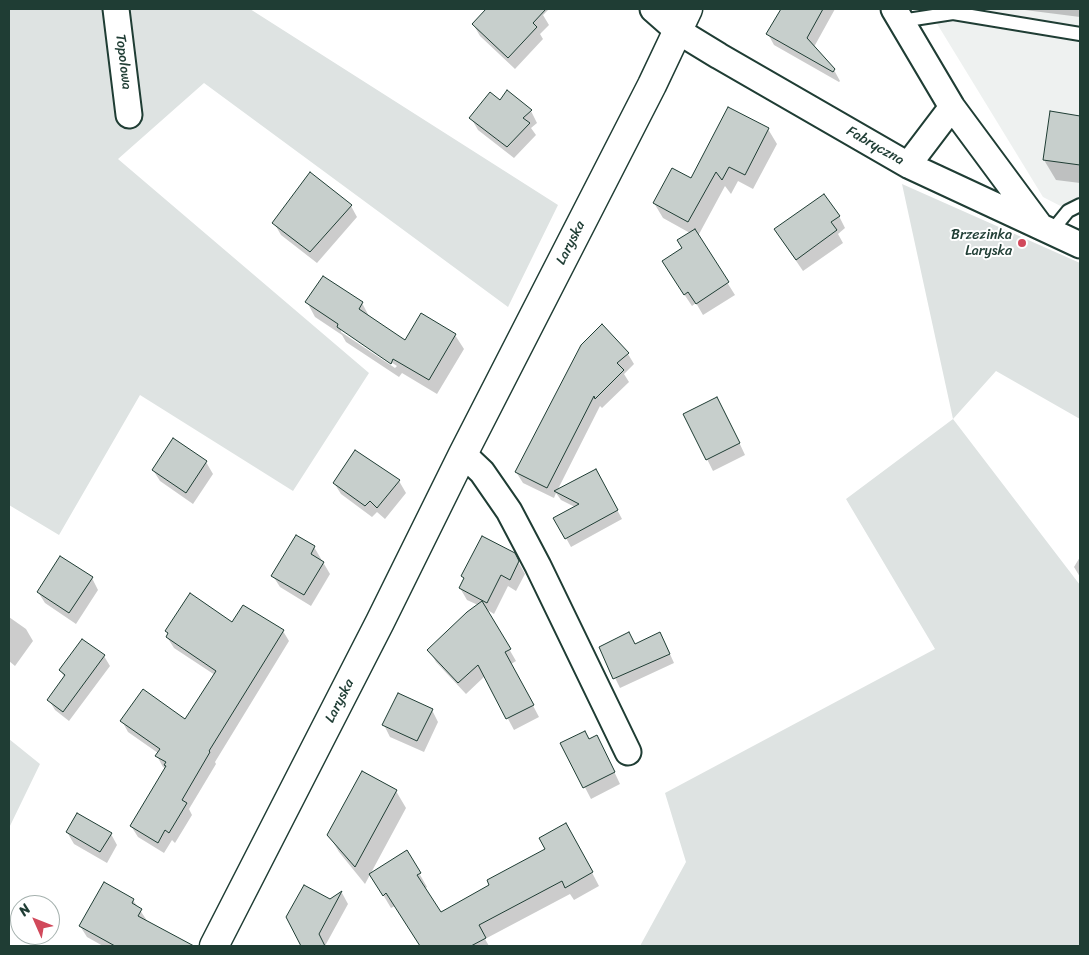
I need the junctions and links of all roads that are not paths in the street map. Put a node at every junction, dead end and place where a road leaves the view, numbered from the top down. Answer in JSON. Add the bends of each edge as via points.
{"nodes":[{"id":1,"x":116,"y":9,"type":"edge"},
{"id":2,"x":653,"y":9,"type":"edge"},
{"id":3,"x":897,"y":15,"type":"edge"},
{"id":4,"x":683,"y":20,"type":"edge"},
{"id":5,"x":1080,"y":34,"type":"edge"},
{"id":6,"x":952,"y":107,"type":"junction"},
{"id":7,"x":129,"y":115,"type":"dead end"},
{"id":8,"x":908,"y":165,"type":"junction"},
{"id":9,"x":1080,"y":205,"type":"edge"},
{"id":10,"x":1046,"y":230,"type":"junction"},
{"id":11,"x":1080,"y":245,"type":"edge"},
{"id":12,"x":463,"y":454,"type":"junction"},
{"id":13,"x":628,"y":752,"type":"dead end"},
{"id":14,"x":214,"y":946,"type":"edge"}],
"edges":[{"from":1,"to":7,"type":"street","name":"Topolowa"},
{"from":2,"to":4,"type":"street"},
{"from":3,"to":5,"type":"lane","via":[[953,13]]},
{"from":3,"to":6,"type":"street"},
{"from":4,"to":8,"type":"street","name":"Fabryczna","via":[[719,56]]},
{"from":4,"to":12,"type":"street","name":"Laryska"},
{"from":6,"to":8,"type":"street"},
{"from":6,"to":10,"type":"street"},
{"from":8,"to":10,"type":"street","name":"Fabryczna"},
{"from":9,"to":10,"type":"lane"},
{"from":10,"to":11,"type":"street","name":"Fabryczna"},
{"from":12,"to":13,"type":"street","via":[[482,472],[509,511]]},
{"from":12,"to":14,"type":"street","name":"Laryska"}]}
